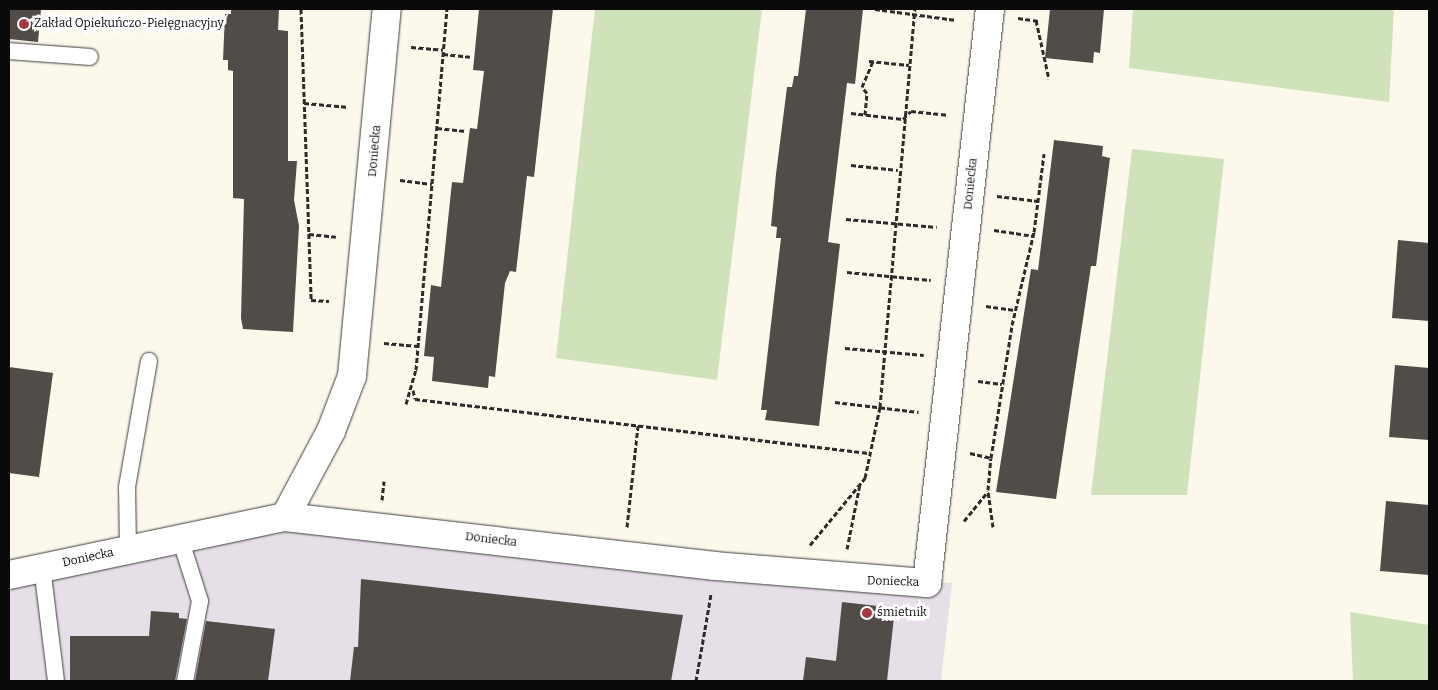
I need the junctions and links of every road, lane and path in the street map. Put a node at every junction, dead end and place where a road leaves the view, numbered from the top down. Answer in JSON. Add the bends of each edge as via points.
{"nodes":[{"id":1,"x":301,"y":9,"type":"edge"},
{"id":2,"x":387,"y":9,"type":"edge"},
{"id":3,"x":447,"y":9,"type":"edge"},
{"id":4,"x":874,"y":9,"type":"edge"},
{"id":5,"x":915,"y":9,"type":"edge"},
{"id":6,"x":1002,"y":13,"type":"edge"},
{"id":7,"x":914,"y":15,"type":"junction"},
{"id":8,"x":956,"y":20,"type":"dead end"},
{"id":9,"x":9,"y":51,"type":"edge"},
{"id":10,"x":443,"y":54,"type":"junction"},
{"id":11,"x":90,"y":57,"type":"dead end"},
{"id":12,"x":470,"y":58,"type":"dead end"},
{"id":13,"x":909,"y":65,"type":"junction"},
{"id":14,"x":1049,"y":79,"type":"dead end"},
{"id":15,"x":304,"y":103,"type":"junction"},
{"id":16,"x":354,"y":107,"type":"dead end"},
{"id":17,"x":851,"y":114,"type":"dead end"},
{"id":18,"x":865,"y":115,"type":"junction"},
{"id":19,"x":947,"y":115,"type":"dead end"},
{"id":20,"x":903,"y":119,"type":"junction"},
{"id":21,"x":437,"y":128,"type":"junction"},
{"id":22,"x":466,"y":131,"type":"dead end"},
{"id":23,"x":1044,"y":154,"type":"dead end"},
{"id":24,"x":851,"y":165,"type":"dead end"},
{"id":25,"x":898,"y":170,"type":"junction"},
{"id":26,"x":986,"y":194,"type":"dead end"},
{"id":27,"x":1038,"y":201,"type":"junction"},
{"id":28,"x":846,"y":219,"type":"dead end"},
{"id":29,"x":896,"y":223,"type":"junction"},
{"id":30,"x":978,"y":230,"type":"junction"},
{"id":31,"x":309,"y":234,"type":"junction"},
{"id":32,"x":1034,"y":236,"type":"junction"},
{"id":33,"x":342,"y":238,"type":"dead end"},
{"id":34,"x":847,"y":272,"type":"dead end"},
{"id":35,"x":892,"y":275,"type":"junction"},
{"id":36,"x":960,"y":283,"type":"junction"},
{"id":37,"x":311,"y":300,"type":"dead end"},
{"id":38,"x":982,"y":306,"type":"dead end"},
{"id":39,"x":1015,"y":310,"type":"junction"},
{"id":40,"x":356,"y":341,"type":"junction"},
{"id":41,"x":418,"y":346,"type":"junction"},
{"id":42,"x":845,"y":348,"type":"dead end"},
{"id":43,"x":886,"y":352,"type":"junction"},
{"id":44,"x":931,"y":356,"type":"dead end"},
{"id":45,"x":149,"y":361,"type":"dead end"},
{"id":46,"x":974,"y":380,"type":"dead end"},
{"id":47,"x":1002,"y":384,"type":"junction"},
{"id":48,"x":413,"y":390,"type":"junction"},
{"id":49,"x":834,"y":402,"type":"dead end"},
{"id":50,"x":406,"y":404,"type":"dead end"},
{"id":51,"x":880,"y":407,"type":"junction"},
{"id":52,"x":924,"y":412,"type":"dead end"},
{"id":53,"x":638,"y":426,"type":"junction"},
{"id":54,"x":871,"y":453,"type":"junction"},
{"id":55,"x":965,"y":453,"type":"dead end"},
{"id":56,"x":991,"y":458,"type":"junction"},
{"id":57,"x":384,"y":481,"type":"dead end"},
{"id":58,"x":861,"y":484,"type":"junction"},
{"id":59,"x":988,"y":490,"type":"junction"},
{"id":60,"x":381,"y":506,"type":"dead end"},
{"id":61,"x":285,"y":517,"type":"junction"},
{"id":62,"x":961,"y":524,"type":"dead end"},
{"id":63,"x":993,"y":528,"type":"dead end"},
{"id":64,"x":626,"y":534,"type":"dead end"},
{"id":65,"x":180,"y":538,"type":"junction"},
{"id":66,"x":808,"y":548,"type":"dead end"},
{"id":67,"x":128,"y":549,"type":"junction"},
{"id":68,"x":845,"y":559,"type":"dead end"},
{"id":69,"x":715,"y":566,"type":"junction"},
{"id":70,"x":42,"y":567,"type":"junction"},
{"id":71,"x":9,"y":575,"type":"edge"},
{"id":72,"x":56,"y":681,"type":"edge"},
{"id":73,"x":185,"y":681,"type":"edge"},
{"id":74,"x":696,"y":681,"type":"edge"}],
"edges":[{"from":1,"to":15,"type":"path"},
{"from":2,"to":40,"type":"street","name":"Doniecka"},
{"from":3,"to":10,"type":"path"},
{"from":4,"to":7,"type":"path"},
{"from":5,"to":7,"type":"path"},
{"from":6,"to":14,"type":"path","via":[[1038,21]]},
{"from":6,"to":30,"type":"street","name":"Doniecka"},
{"from":7,"to":8,"type":"path"},
{"from":7,"to":13,"type":"path"},
{"from":9,"to":11,"type":"lane"},
{"from":10,"to":12,"type":"path"},
{"from":10,"to":21,"type":"path"},
{"from":13,"to":18,"type":"path","via":[[871,61],[862,87],[867,93]]},
{"from":13,"to":20,"type":"path"},
{"from":15,"to":16,"type":"path"},
{"from":15,"to":31,"type":"path"},
{"from":17,"to":18,"type":"path"},
{"from":18,"to":20,"type":"path"},
{"from":19,"to":20,"type":"path","via":[[911,111]]},
{"from":20,"to":25,"type":"path"},
{"from":21,"to":22,"type":"path"},
{"from":21,"to":41,"type":"path"},
{"from":23,"to":27,"type":"path"},
{"from":24,"to":25,"type":"path"},
{"from":25,"to":29,"type":"path"},
{"from":26,"to":27,"type":"path"},
{"from":27,"to":32,"type":"path"},
{"from":28,"to":29,"type":"path"},
{"from":29,"to":30,"type":"path"},
{"from":29,"to":35,"type":"path"},
{"from":30,"to":32,"type":"path"},
{"from":30,"to":36,"type":"street","name":"Doniecka"},
{"from":31,"to":33,"type":"path"},
{"from":31,"to":37,"type":"path"},
{"from":32,"to":39,"type":"path"},
{"from":34,"to":35,"type":"path"},
{"from":35,"to":36,"type":"path"},
{"from":35,"to":43,"type":"path"},
{"from":36,"to":69,"type":"street","name":"Doniecka","via":[[927,583]]},
{"from":38,"to":39,"type":"path"},
{"from":39,"to":47,"type":"path"},
{"from":40,"to":41,"type":"path"},
{"from":40,"to":61,"type":"street","name":"Doniecka","via":[[352,376],[331,431]]},
{"from":41,"to":48,"type":"path"},
{"from":42,"to":43,"type":"path"},
{"from":43,"to":44,"type":"path"},
{"from":43,"to":51,"type":"path"},
{"from":45,"to":67,"type":"lane","via":[[126,487]]},
{"from":46,"to":47,"type":"path"},
{"from":47,"to":56,"type":"path"},
{"from":48,"to":50,"type":"path"},
{"from":48,"to":53,"type":"path","via":[[415,399]]},
{"from":49,"to":51,"type":"path"},
{"from":51,"to":52,"type":"path"},
{"from":51,"to":54,"type":"path"},
{"from":53,"to":54,"type":"path"},
{"from":53,"to":64,"type":"path"},
{"from":54,"to":58,"type":"path"},
{"from":55,"to":56,"type":"path"},
{"from":56,"to":59,"type":"path"},
{"from":57,"to":60,"type":"path"},
{"from":58,"to":66,"type":"path"},
{"from":58,"to":68,"type":"path"},
{"from":59,"to":62,"type":"path"},
{"from":59,"to":63,"type":"path"},
{"from":61,"to":65,"type":"street","name":"Doniecka"},
{"from":61,"to":69,"type":"street","name":"Doniecka"},
{"from":65,"to":67,"type":"street","name":"Doniecka"},
{"from":65,"to":73,"type":"lane","via":[[200,601]]},
{"from":67,"to":70,"type":"street","name":"Doniecka"},
{"from":69,"to":74,"type":"path"},
{"from":70,"to":71,"type":"street","name":"Doniecka"},
{"from":70,"to":72,"type":"lane"}]}
